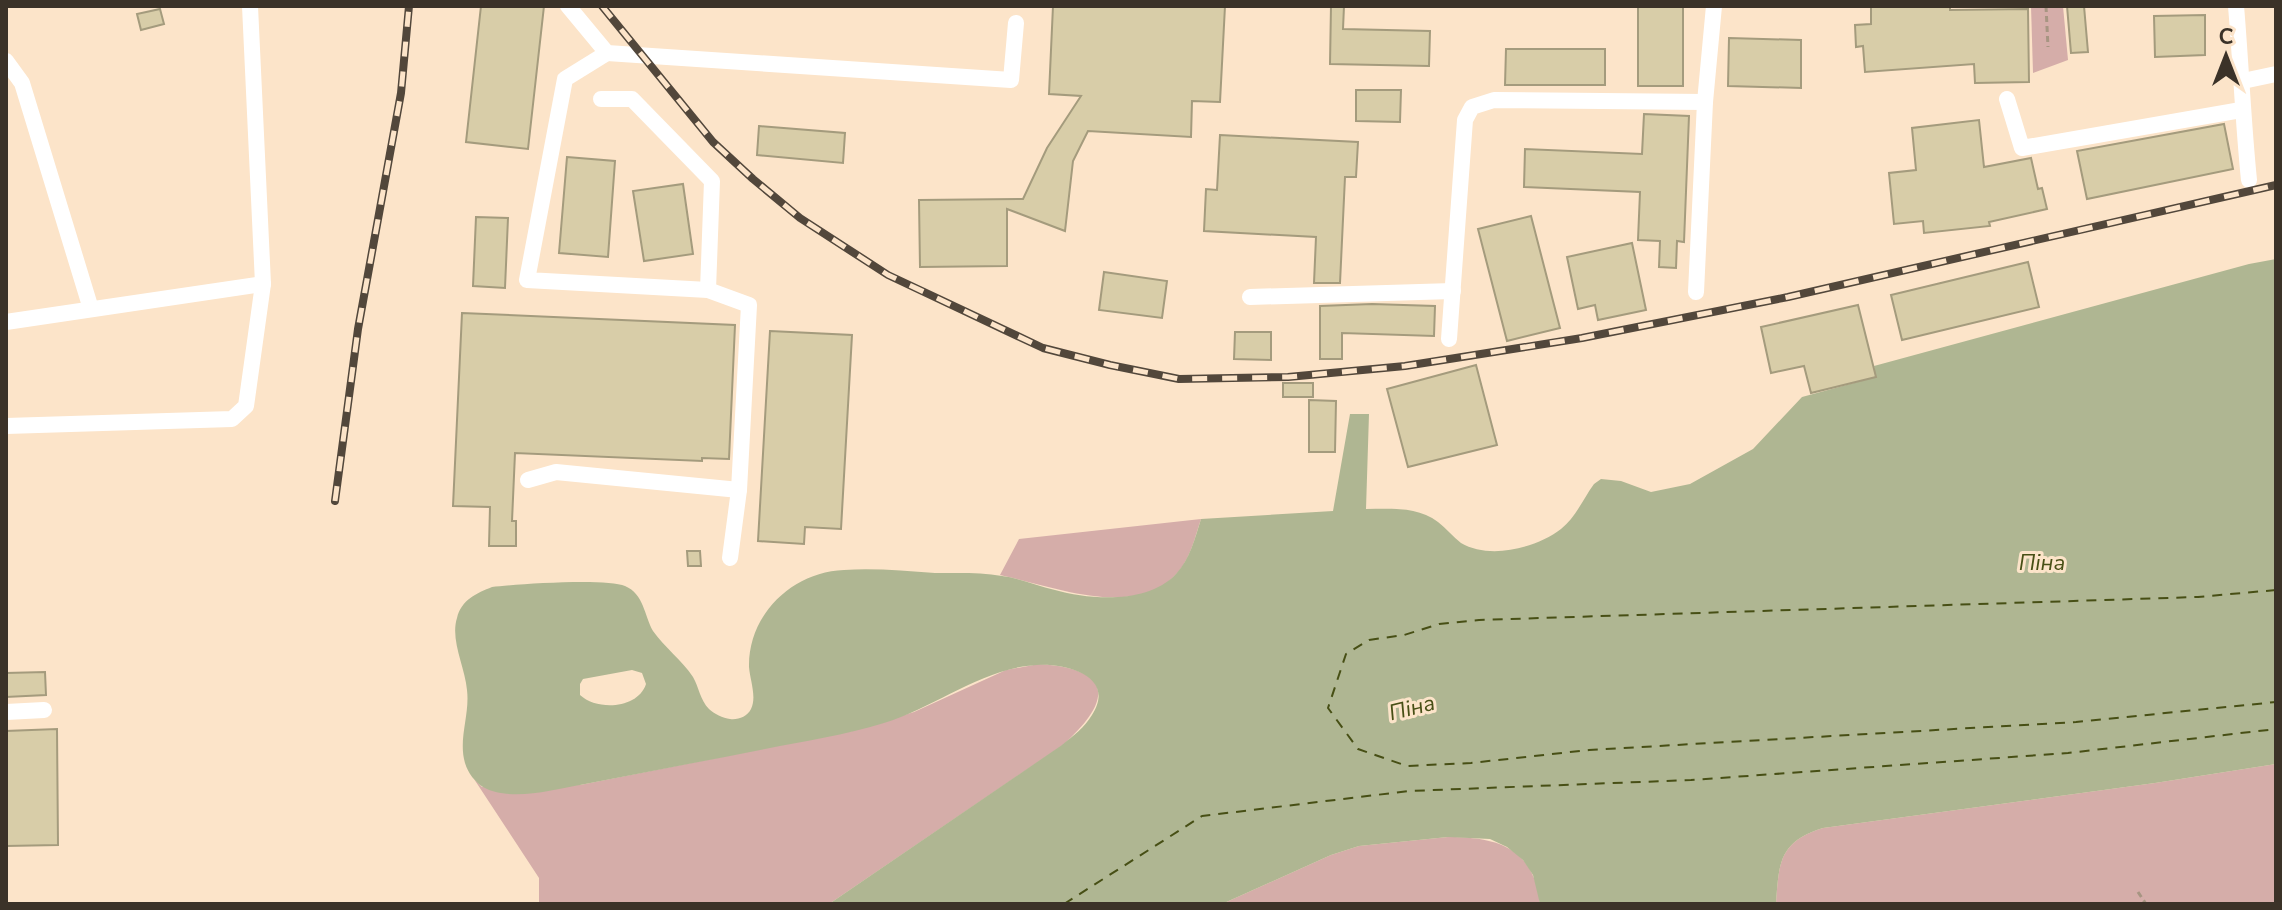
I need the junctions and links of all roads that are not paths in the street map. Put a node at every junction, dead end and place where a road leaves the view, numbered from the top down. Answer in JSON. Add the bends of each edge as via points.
{"nodes":[{"id":1,"x":250,"y":6,"type":"edge"},
{"id":2,"x":568,"y":6,"type":"edge"},
{"id":3,"x":1714,"y":6,"type":"edge"},
{"id":4,"x":2236,"y":6,"type":"edge"},
{"id":5,"x":1016,"y":23,"type":"dead end"},
{"id":6,"x":607,"y":53,"type":"junction"},
{"id":7,"x":6,"y":61,"type":"edge"},
{"id":8,"x":2276,"y":74,"type":"edge"},
{"id":9,"x":2243,"y":81,"type":"junction"},
{"id":10,"x":601,"y":99,"type":"dead end"},
{"id":11,"x":2007,"y":99,"type":"dead end"},
{"id":12,"x":1705,"y":102,"type":"junction"},
{"id":13,"x":2241,"y":110,"type":"junction"},
{"id":14,"x":2249,"y":180,"type":"dead end"},
{"id":15,"x":263,"y":284,"type":"junction"},
{"id":16,"x":708,"y":290,"type":"junction"},
{"id":17,"x":1453,"y":291,"type":"junction"},
{"id":18,"x":1696,"y":292,"type":"dead end"},
{"id":19,"x":1250,"y":297,"type":"dead end"},
{"id":20,"x":91,"y":309,"type":"junction"},
{"id":21,"x":6,"y":322,"type":"edge"},
{"id":22,"x":1449,"y":339,"type":"dead end"},
{"id":23,"x":6,"y":426,"type":"edge"},
{"id":24,"x":528,"y":480,"type":"dead end"},
{"id":25,"x":739,"y":490,"type":"junction"},
{"id":26,"x":730,"y":558,"type":"dead end"},
{"id":27,"x":44,"y":710,"type":"dead end"},
{"id":28,"x":6,"y":712,"type":"edge"}],
"edges":[{"from":1,"to":15,"type":"lane"},
{"from":2,"to":6,"type":"lane"},
{"from":3,"to":12,"type":"lane"},
{"from":4,"to":9,"type":"lane"},
{"from":5,"to":6,"type":"lane","via":[[1011,80]]},
{"from":6,"to":16,"type":"lane","via":[[565,79],[527,280]]},
{"from":7,"to":20,"type":"lane","via":[[22,83]]},
{"from":8,"to":9,"type":"lane"},
{"from":9,"to":13,"type":"lane"},
{"from":10,"to":16,"type":"lane","via":[[632,99],[712,181]]},
{"from":11,"to":13,"type":"lane","via":[[2022,148]]},
{"from":12,"to":17,"type":"lane","via":[[1494,100],[1472,107],[1465,120]]},
{"from":12,"to":18,"type":"lane"},
{"from":13,"to":14,"type":"lane"},
{"from":15,"to":20,"type":"lane"},
{"from":15,"to":23,"type":"lane","via":[[246,406],[232,419]]},
{"from":16,"to":25,"type":"lane","via":[[749,305]]},
{"from":17,"to":19,"type":"lane"},
{"from":17,"to":22,"type":"lane"},
{"from":20,"to":21,"type":"lane"},
{"from":24,"to":25,"type":"lane","via":[[556,472]]},
{"from":25,"to":26,"type":"lane"},
{"from":27,"to":28,"type":"lane"}]}
